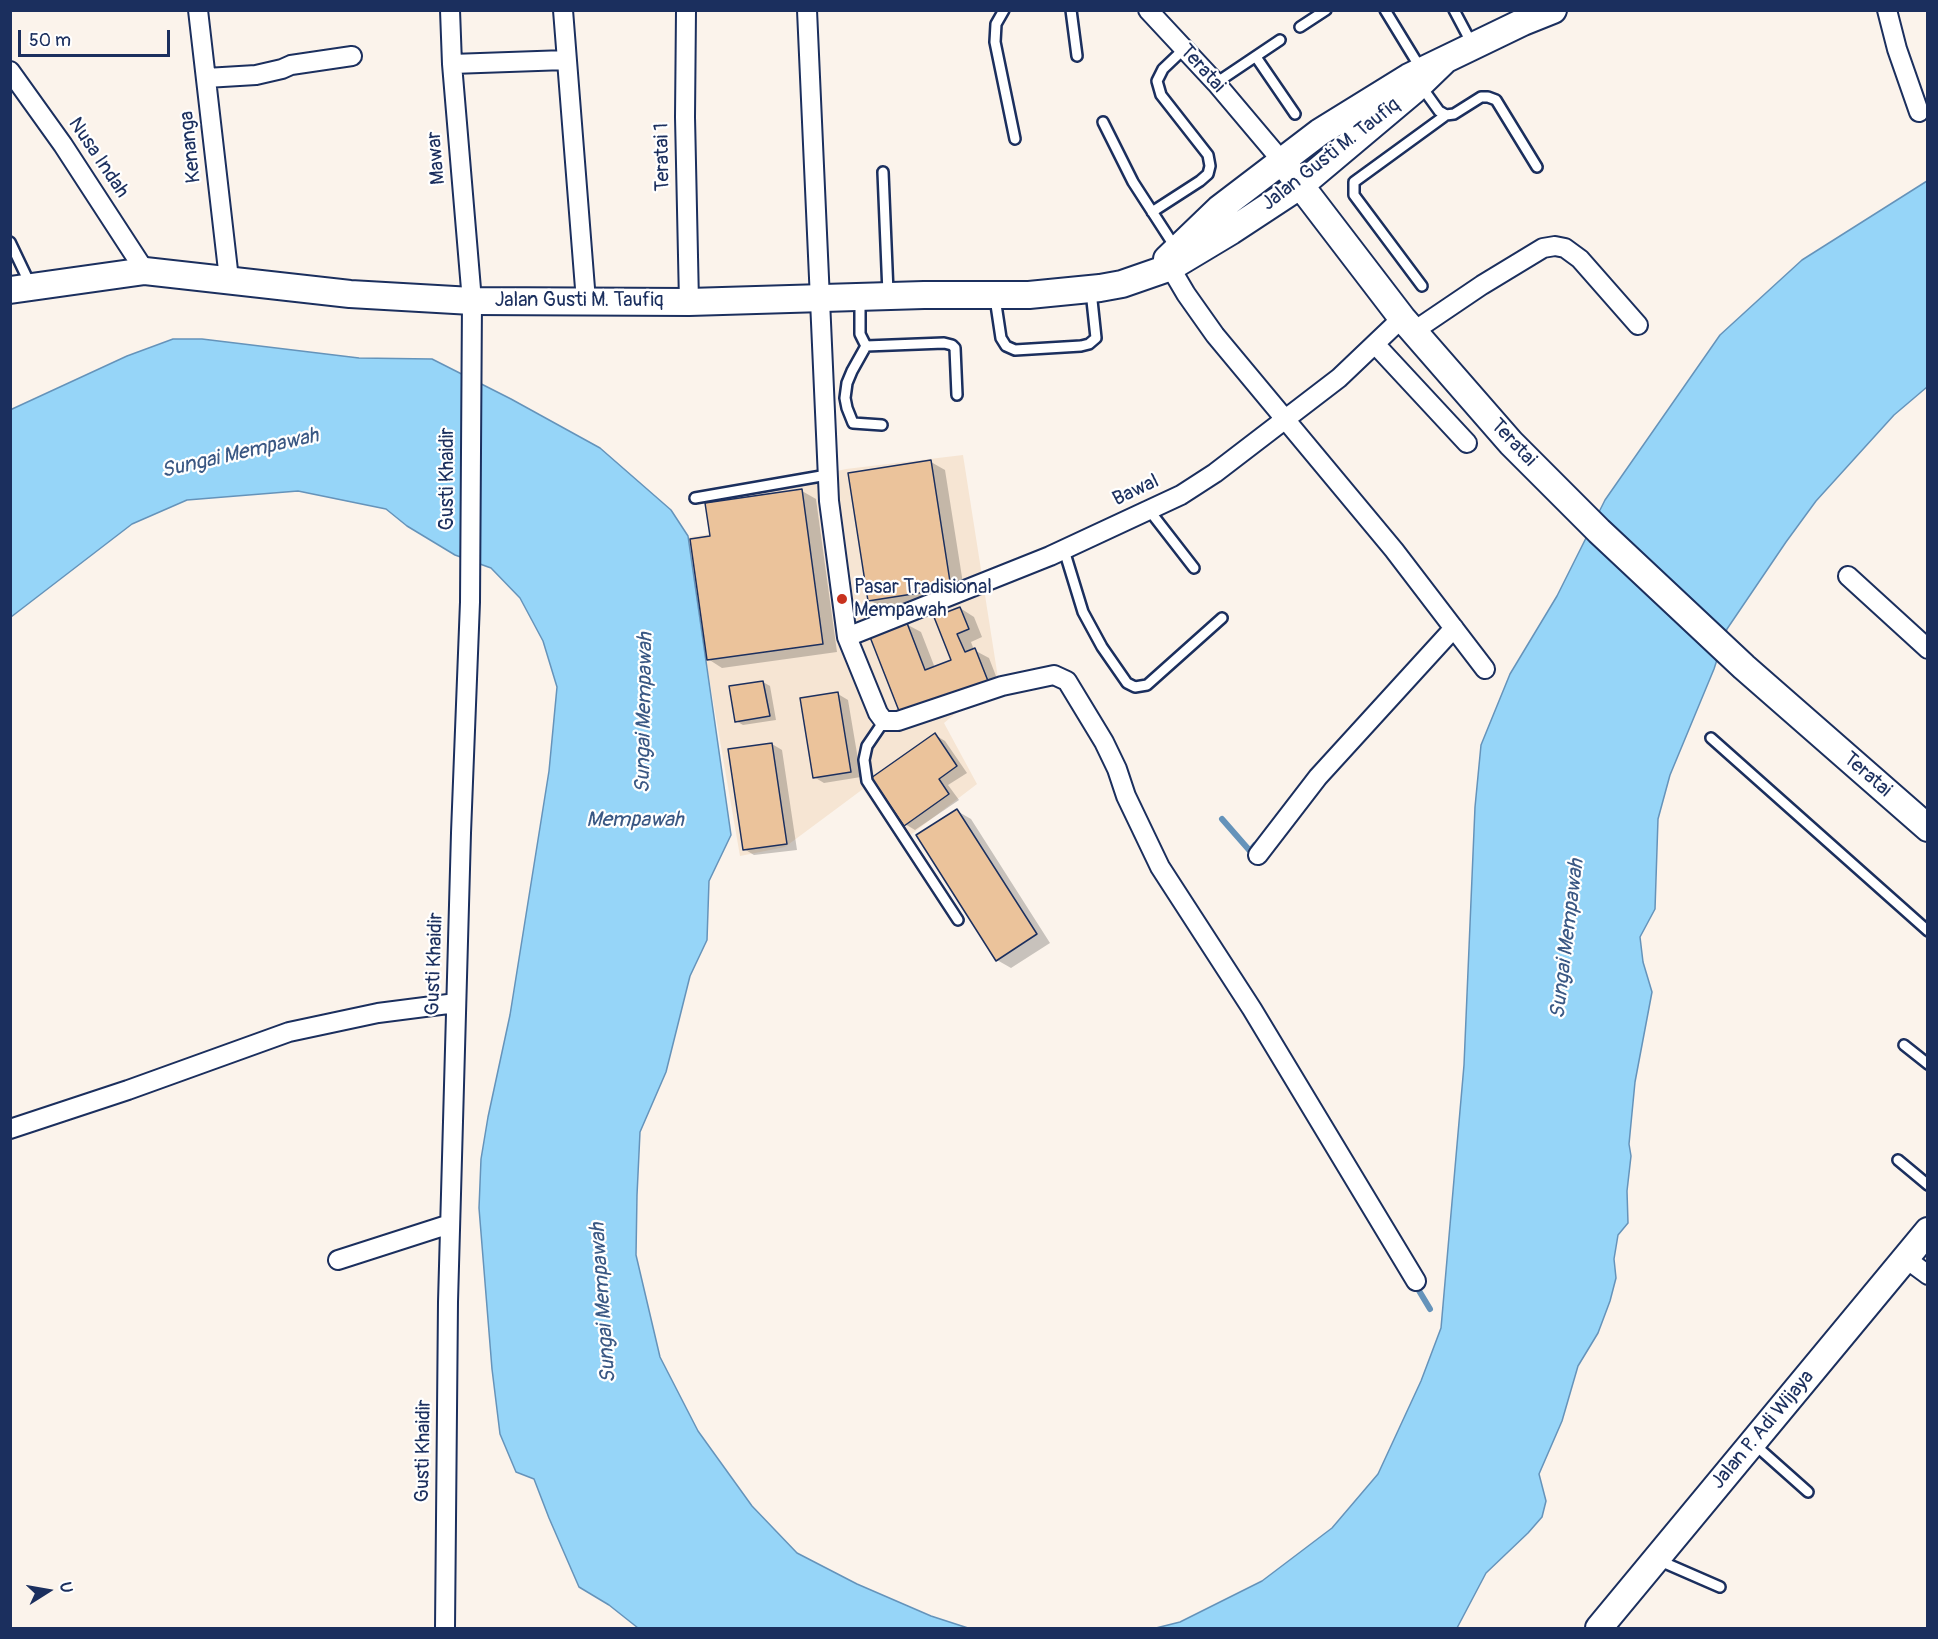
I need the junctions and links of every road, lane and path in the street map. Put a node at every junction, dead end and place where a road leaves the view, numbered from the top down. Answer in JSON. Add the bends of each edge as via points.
{"nodes":[{"id":1,"x":198,"y":10,"type":"edge"},
{"id":2,"x":450,"y":10,"type":"edge"},
{"id":3,"x":563,"y":10,"type":"edge"},
{"id":4,"x":686,"y":10,"type":"edge"},
{"id":5,"x":807,"y":10,"type":"edge"},
{"id":6,"x":1004,"y":10,"type":"edge"},
{"id":7,"x":1071,"y":10,"type":"edge"},
{"id":8,"x":1148,"y":10,"type":"edge"},
{"id":9,"x":1326,"y":10,"type":"edge"},
{"id":10,"x":1385,"y":10,"type":"edge"},
{"id":11,"x":1454,"y":10,"type":"edge"},
{"id":12,"x":1553,"y":10,"type":"edge"},
{"id":13,"x":1887,"y":10,"type":"edge"},
{"id":14,"x":1300,"y":27,"type":"dead end"},
{"id":15,"x":1280,"y":40,"type":"dead end"},
{"id":16,"x":1474,"y":46,"type":"junction"},
{"id":17,"x":1184,"y":49,"type":"junction"},
{"id":18,"x":352,"y":56,"type":"dead end"},
{"id":19,"x":1077,"y":56,"type":"dead end"},
{"id":20,"x":1256,"y":57,"type":"junction"},
{"id":21,"x":566,"y":60,"type":"junction"},
{"id":22,"x":452,"y":64,"type":"junction"},
{"id":23,"x":10,"y":71,"type":"edge"},
{"id":24,"x":1429,"y":71,"type":"junction"},
{"id":25,"x":206,"y":78,"type":"junction"},
{"id":26,"x":1216,"y":83,"type":"junction"},
{"id":27,"x":1919,"y":112,"type":"dead end"},
{"id":28,"x":1295,"y":114,"type":"dead end"},
{"id":29,"x":1446,"y":115,"type":"junction"},
{"id":30,"x":1103,"y":122,"type":"dead end"},
{"id":31,"x":1015,"y":139,"type":"dead end"},
{"id":32,"x":1281,"y":160,"type":"junction"},
{"id":33,"x":1537,"y":167,"type":"dead end"},
{"id":34,"x":883,"y":172,"type":"dead end"},
{"id":35,"x":1300,"y":185,"type":"junction"},
{"id":36,"x":1152,"y":213,"type":"junction"},
{"id":37,"x":10,"y":242,"type":"edge"},
{"id":38,"x":1165,"y":263,"type":"junction"},
{"id":39,"x":145,"y":271,"type":"junction"},
{"id":40,"x":229,"y":279,"type":"junction"},
{"id":41,"x":1422,"y":286,"type":"dead end"},
{"id":42,"x":21,"y":288,"type":"edge"},
{"id":43,"x":1091,"y":289,"type":"junction"},
{"id":44,"x":994,"y":295,"type":"junction"},
{"id":45,"x":860,"y":296,"type":"junction"},
{"id":46,"x":888,"y":296,"type":"junction"},
{"id":47,"x":820,"y":297,"type":"junction"},
{"id":48,"x":472,"y":301,"type":"junction"},
{"id":49,"x":585,"y":301,"type":"junction"},
{"id":50,"x":689,"y":302,"type":"junction"},
{"id":51,"x":1408,"y":325,"type":"junction"},
{"id":52,"x":1638,"y":325,"type":"dead end"},
{"id":53,"x":1375,"y":344,"type":"junction"},
{"id":54,"x":866,"y":346,"type":"junction"},
{"id":55,"x":957,"y":395,"type":"dead end"},
{"id":56,"x":1284,"y":420,"type":"junction"},
{"id":57,"x":882,"y":425,"type":"dead end"},
{"id":58,"x":1467,"y":443,"type":"dead end"},
{"id":59,"x":827,"y":475,"type":"junction"},
{"id":60,"x":695,"y":498,"type":"dead end"},
{"id":61,"x":1149,"y":510,"type":"junction"},
{"id":62,"x":1064,"y":550,"type":"junction"},
{"id":63,"x":1194,"y":568,"type":"dead end"},
{"id":64,"x":1848,"y":576,"type":"dead end"},
{"id":65,"x":1221,"y":618,"type":"dead end"},
{"id":66,"x":1454,"y":628,"type":"junction"},
{"id":67,"x":847,"y":637,"type":"junction"},
{"id":68,"x":1928,"y":649,"type":"edge"},
{"id":69,"x":1485,"y":669,"type":"dead end"},
{"id":70,"x":884,"y":721,"type":"junction"},
{"id":71,"x":1711,"y":738,"type":"dead end"},
{"id":72,"x":1928,"y":828,"type":"edge"},
{"id":73,"x":1258,"y":855,"type":"dead end"},
{"id":74,"x":958,"y":920,"type":"dead end"},
{"id":75,"x":1928,"y":931,"type":"edge"},
{"id":76,"x":456,"y":1003,"type":"junction"},
{"id":77,"x":1904,"y":1045,"type":"dead end"},
{"id":78,"x":1928,"y":1064,"type":"edge"},
{"id":79,"x":10,"y":1129,"type":"edge"},
{"id":80,"x":1898,"y":1160,"type":"dead end"},
{"id":81,"x":1928,"y":1185,"type":"edge"},
{"id":82,"x":450,"y":1224,"type":"junction"},
{"id":83,"x":1928,"y":1231,"type":"edge"},
{"id":84,"x":1905,"y":1258,"type":"junction"},
{"id":85,"x":338,"y":1260,"type":"dead end"},
{"id":86,"x":1928,"y":1275,"type":"edge"},
{"id":87,"x":1416,"y":1281,"type":"dead end"},
{"id":88,"x":1752,"y":1443,"type":"junction"},
{"id":89,"x":1808,"y":1492,"type":"dead end"},
{"id":90,"x":1656,"y":1559,"type":"junction"},
{"id":91,"x":1720,"y":1587,"type":"dead end"},
{"id":92,"x":445,"y":1629,"type":"edge"},
{"id":93,"x":1599,"y":1629,"type":"edge"}],
"edges":[{"from":1,"to":25,"type":"street","name":"Kenanga"},
{"from":2,"to":22,"type":"street","name":"Mawar"},
{"from":3,"to":21,"type":"street"},
{"from":4,"to":50,"type":"street","name":"Teratai 1","via":[[684,117]]},
{"from":5,"to":47,"type":"street"},
{"from":6,"to":31,"type":"lane","via":[[996,24],[995,42]]},
{"from":7,"to":19,"type":"lane"},
{"from":8,"to":17,"type":"street","name":"Teratai"},
{"from":9,"to":14,"type":"lane"},
{"from":10,"to":24,"type":"lane"},
{"from":11,"to":16,"type":"lane"},
{"from":12,"to":16,"type":"main road","name":"Jalan Gusti M. Taufiq"},
{"from":13,"to":27,"type":"street"},
{"from":15,"to":20,"type":"lane"},
{"from":16,"to":24,"type":"main road","name":"Jalan Gusti M. Taufiq"},
{"from":17,"to":26,"type":"street","name":"Teratai"},
{"from":17,"to":36,"type":"lane","via":[[1163,69],[1157,81],[1161,95],[1208,155],[1210,166],[1200,181]]},
{"from":18,"to":25,"type":"street","via":[[291,65],[256,75]]},
{"from":20,"to":26,"type":"lane"},
{"from":20,"to":28,"type":"lane"},
{"from":21,"to":22,"type":"street"},
{"from":21,"to":49,"type":"street"},
{"from":22,"to":48,"type":"street","name":"Mawar"},
{"from":23,"to":39,"type":"street","name":"Nusa Indah"},
{"from":24,"to":29,"type":"lane","via":[[1439,111]]},
{"from":24,"to":32,"type":"main road","name":"Jalan Gusti M. Taufiq","via":[[1409,77]]},
{"from":24,"to":35,"type":"main road","name":"Jalan Gusti M. Taufiq"},
{"from":25,"to":40,"type":"street","name":"Kenanga"},
{"from":26,"to":32,"type":"street","name":"Teratai"},
{"from":29,"to":33,"type":"lane","via":[[1481,97],[1496,100]]},
{"from":29,"to":41,"type":"lane","via":[[1354,182],[1354,195]]},
{"from":30,"to":36,"type":"lane"},
{"from":32,"to":35,"type":"main road","name":"Teratai"},
{"from":32,"to":38,"type":"main road","name":"Jalan Gusti M. Taufiq","via":[[1219,209]]},
{"from":34,"to":46,"type":"lane"},
{"from":35,"to":38,"type":"main road","name":"Jalan Gusti M. Taufiq","via":[[1192,256]]},
{"from":35,"to":51,"type":"main road","name":"Teratai"},
{"from":36,"to":38,"type":"lane"},
{"from":37,"to":42,"type":"lane"},
{"from":38,"to":43,"type":"main road","name":"Jalan Gusti M. Taufiq","via":[[1122,284]]},
{"from":38,"to":56,"type":"street","via":[[1215,334]]},
{"from":39,"to":40,"type":"main road","name":"Jalan Gusti M. Taufiq"},
{"from":39,"to":42,"type":"main road","name":"Jalan Gusti M. Taufiq"},
{"from":40,"to":48,"type":"main road","name":"Jalan Gusti M. Taufiq","via":[[350,294]]},
{"from":43,"to":44,"type":"main road","name":"Jalan Gusti M. Taufiq"},
{"from":43,"to":44,"type":"lane","via":[[1096,338],[1089,344],[1070,347],[1015,350],[1006,346],[1001,338]]},
{"from":44,"to":46,"type":"main road","name":"Jalan Gusti M. Taufiq"},
{"from":45,"to":46,"type":"main road","name":"Jalan Gusti M. Taufiq"},
{"from":45,"to":47,"type":"main road","name":"Jalan Gusti M. Taufiq"},
{"from":45,"to":54,"type":"lane","via":[[860,334]]},
{"from":47,"to":50,"type":"main road","name":"Jalan Gusti M. Taufiq"},
{"from":47,"to":59,"type":"street"},
{"from":48,"to":49,"type":"main road","name":"Jalan Gusti M. Taufiq"},
{"from":48,"to":76,"type":"street","name":"Gusti Khaidir","via":[[470,602]]},
{"from":49,"to":50,"type":"main road","name":"Jalan Gusti M. Taufiq"},
{"from":51,"to":52,"type":"street","name":"Bawal","via":[[1543,248],[1555,246],[1580,259]]},
{"from":51,"to":53,"type":"street","name":"Bawal"},
{"from":51,"to":72,"type":"main road","name":"Teratai","via":[[1511,443],[1599,531],[1744,668]]},
{"from":53,"to":56,"type":"street","name":"Bawal","via":[[1339,378]]},
{"from":53,"to":58,"type":"street"},
{"from":54,"to":55,"type":"lane","via":[[950,344],[955,348]]},
{"from":54,"to":57,"type":"lane","via":[[848,383],[847,408],[853,423]]},
{"from":56,"to":61,"type":"street","name":"Bawal","via":[[1215,473]]},
{"from":56,"to":66,"type":"street"},
{"from":59,"to":60,"type":"lane"},
{"from":59,"to":67,"type":"street"},
{"from":61,"to":62,"type":"street","name":"Bawal"},
{"from":61,"to":63,"type":"lane"},
{"from":62,"to":65,"type":"lane","via":[[1083,612],[1102,647],[1127,683],[1135,687],[1147,685]]},
{"from":62,"to":67,"type":"street","name":"Bawal"},
{"from":64,"to":68,"type":"street"},
{"from":66,"to":69,"type":"street"},
{"from":66,"to":73,"type":"street","via":[[1318,777]]},
{"from":67,"to":70,"type":"street"},
{"from":70,"to":74,"type":"lane","via":[[867,746],[867,781]]},
{"from":70,"to":87,"type":"street","via":[[906,719],[1019,682],[1054,675],[1067,681],[1104,741],[1160,867],[1252,1009]]},
{"from":71,"to":75,"type":"lane"},
{"from":76,"to":79,"type":"street","via":[[378,1012],[289,1032]]},
{"from":76,"to":82,"type":"street","name":"Gusti Khaidir"},
{"from":77,"to":78,"type":"lane"},
{"from":80,"to":81,"type":"lane"},
{"from":82,"to":85,"type":"street"},
{"from":82,"to":92,"type":"street","name":"Gusti Khaidir"},
{"from":83,"to":84,"type":"main road","name":"Jalan P. Adi Wijaya"},
{"from":84,"to":86,"type":"street"},
{"from":84,"to":88,"type":"main road","name":"Jalan P. Adi Wijaya"},
{"from":88,"to":89,"type":"lane"},
{"from":88,"to":90,"type":"main road","name":"Jalan P. Adi Wijaya"},
{"from":90,"to":91,"type":"lane"},
{"from":90,"to":93,"type":"main road","name":"Jalan P. Adi Wijaya"}]}
